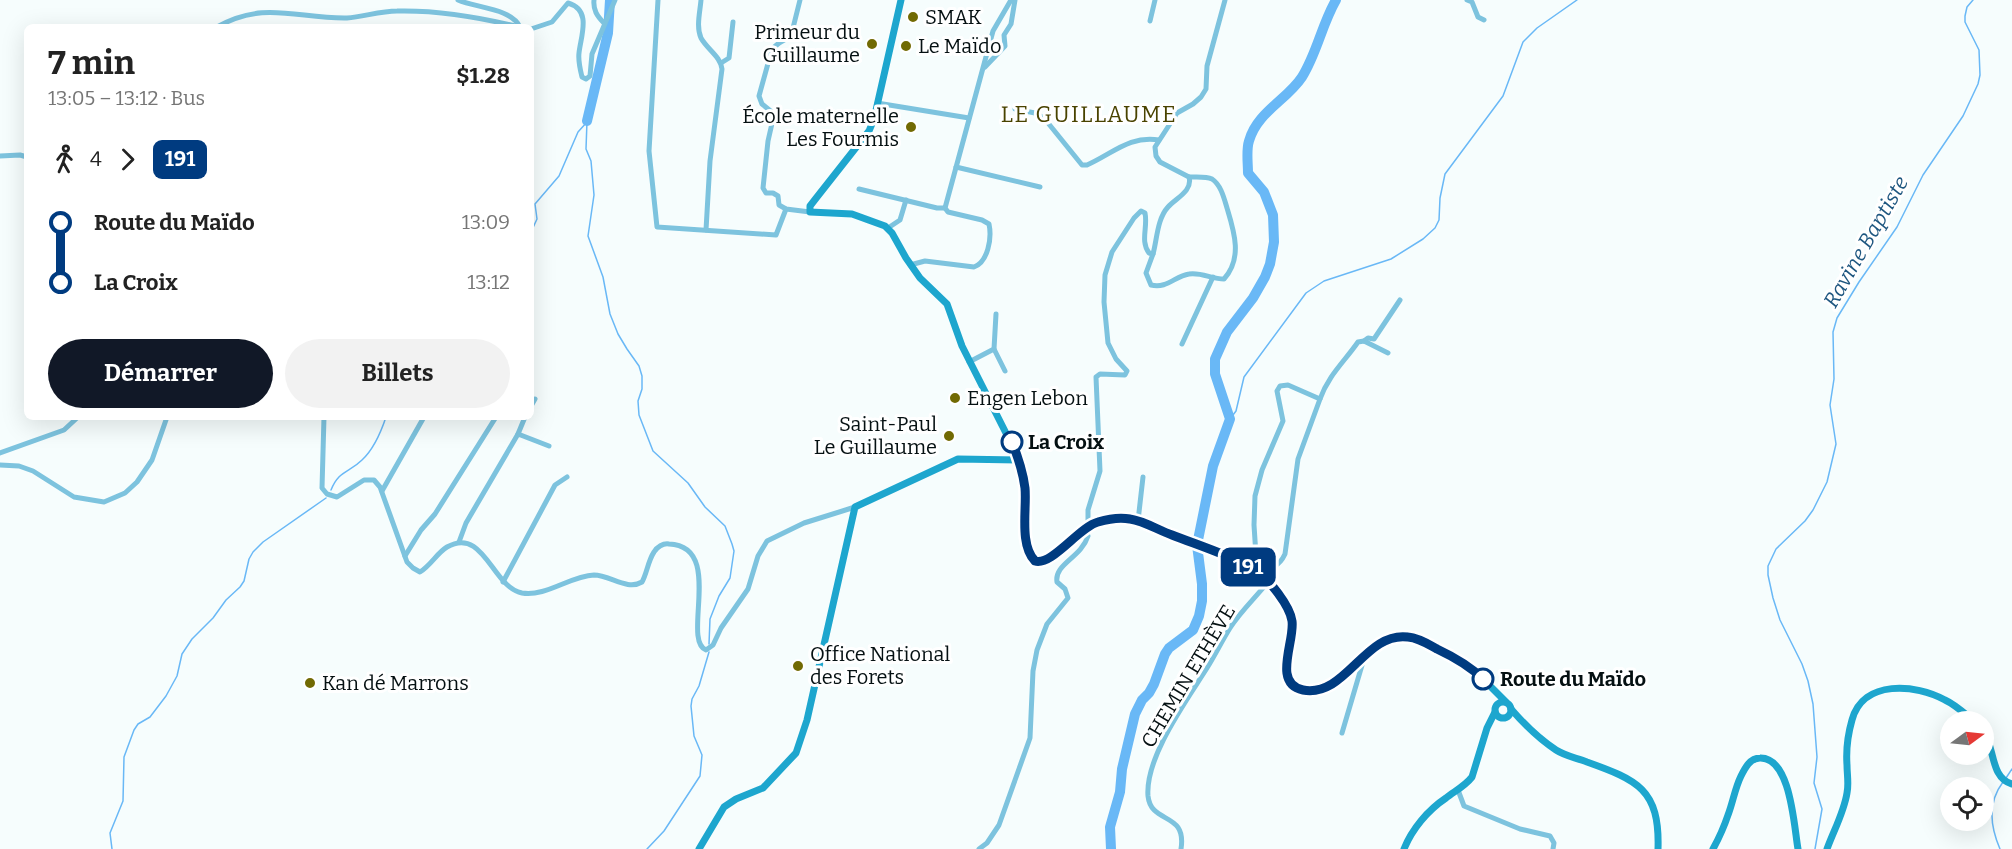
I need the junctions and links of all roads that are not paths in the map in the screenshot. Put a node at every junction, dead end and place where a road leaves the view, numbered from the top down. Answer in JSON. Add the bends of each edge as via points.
{"nodes":[{"id":1,"x":458,"y":0,"type":"edge"},
{"id":2,"x":594,"y":0,"type":"edge"},
{"id":3,"x":615,"y":0,"type":"edge"},
{"id":4,"x":658,"y":0,"type":"edge"},
{"id":5,"x":701,"y":0,"type":"edge"},
{"id":6,"x":800,"y":0,"type":"edge"},
{"id":7,"x":901,"y":0,"type":"edge"},
{"id":8,"x":1013,"y":0,"type":"edge"},
{"id":9,"x":1155,"y":0,"type":"edge"},
{"id":10,"x":1225,"y":0,"type":"edge"},
{"id":11,"x":1467,"y":0,"type":"edge"},
{"id":12,"x":1484,"y":20,"type":"dead end"},
{"id":13,"x":1150,"y":21,"type":"dead end"},
{"id":14,"x":734,"y":22,"type":"dead end"},
{"id":15,"x":604,"y":23,"type":"junction"},
{"id":16,"x":222,"y":24,"type":"edge"},
{"id":17,"x":506,"y":24,"type":"edge"},
{"id":18,"x":518,"y":24,"type":"edge"},
{"id":19,"x":534,"y":28,"type":"edge"},
{"id":20,"x":721,"y":63,"type":"junction"},
{"id":21,"x":983,"y":68,"type":"junction"},
{"id":22,"x":877,"y":103,"type":"junction"},
{"id":23,"x":1015,"y":109,"type":"dead end"},
{"id":24,"x":969,"y":118,"type":"junction"},
{"id":25,"x":1159,"y":140,"type":"junction"},
{"id":26,"x":0,"y":156,"type":"edge"},
{"id":27,"x":24,"y":156,"type":"edge"},
{"id":28,"x":956,"y":167,"type":"junction"},
{"id":29,"x":1189,"y":177,"type":"junction"},
{"id":30,"x":1040,"y":187,"type":"dead end"},
{"id":31,"x":859,"y":189,"type":"dead end"},
{"id":32,"x":906,"y":200,"type":"junction"},
{"id":33,"x":945,"y":208,"type":"junction"},
{"id":34,"x":786,"y":209,"type":"junction"},
{"id":35,"x":810,"y":212,"type":"junction"},
{"id":36,"x":888,"y":228,"type":"junction"},
{"id":37,"x":706,"y":230,"type":"junction"},
{"id":38,"x":1153,"y":254,"type":"junction"},
{"id":39,"x":910,"y":266,"type":"junction"},
{"id":40,"x":1213,"y":277,"type":"junction"},
{"id":41,"x":1400,"y":300,"type":"dead end"},
{"id":42,"x":996,"y":314,"type":"dead end"},
{"id":43,"x":1364,"y":341,"type":"junction"},
{"id":44,"x":1182,"y":344,"type":"dead end"},
{"id":45,"x":994,"y":349,"type":"junction"},
{"id":46,"x":1388,"y":353,"type":"dead end"},
{"id":47,"x":969,"y":362,"type":"junction"},
{"id":48,"x":1005,"y":371,"type":"dead end"},
{"id":49,"x":1320,"y":399,"type":"junction"},
{"id":50,"x":75,"y":420,"type":"edge"},
{"id":51,"x":166,"y":420,"type":"edge"},
{"id":52,"x":324,"y":420,"type":"edge"},
{"id":53,"x":422,"y":420,"type":"edge"},
{"id":54,"x":494,"y":420,"type":"edge"},
{"id":55,"x":524,"y":420,"type":"edge"},
{"id":56,"x":518,"y":434,"type":"junction"},
{"id":57,"x":549,"y":446,"type":"dead end"},
{"id":58,"x":0,"y":453,"type":"edge"},
{"id":59,"x":1018,"y":460,"type":"junction"},
{"id":60,"x":0,"y":465,"type":"edge"},
{"id":61,"x":567,"y":477,"type":"dead end"},
{"id":62,"x":1143,"y":477,"type":"dead end"},
{"id":63,"x":381,"y":491,"type":"junction"},
{"id":64,"x":855,"y":507,"type":"junction"},
{"id":65,"x":1138,"y":521,"type":"junction"},
{"id":66,"x":1086,"y":528,"type":"junction"},
{"id":67,"x":459,"y":542,"type":"junction"},
{"id":68,"x":405,"y":556,"type":"junction"},
{"id":69,"x":1257,"y":571,"type":"junction"},
{"id":70,"x":503,"y":582,"type":"junction"},
{"id":71,"x":1268,"y":582,"type":"junction"},
{"id":72,"x":1366,"y":654,"type":"junction"},
{"id":73,"x":1494,"y":691,"type":"junction"},
{"id":74,"x":1506,"y":702,"type":"junction"},
{"id":75,"x":1497,"y":704,"type":"junction"},
{"id":76,"x":1511,"y":709,"type":"junction"},
{"id":77,"x":1961,"y":711,"type":"edge"},
{"id":78,"x":1494,"y":712,"type":"junction"},
{"id":79,"x":1505,"y":718,"type":"junction"},
{"id":80,"x":1521,"y":720,"type":"junction"},
{"id":81,"x":1489,"y":723,"type":"junction"},
{"id":82,"x":1342,"y":733,"type":"dead end"},
{"id":83,"x":1994,"y":757,"type":"edge"},
{"id":84,"x":2010,"y":784,"type":"edge"},
{"id":85,"x":1458,"y":790,"type":"junction"},
{"id":86,"x":699,"y":849,"type":"edge"},
{"id":87,"x":979,"y":849,"type":"edge"},
{"id":88,"x":1181,"y":849,"type":"edge"},
{"id":89,"x":1404,"y":849,"type":"edge"},
{"id":90,"x":1553,"y":849,"type":"edge"},
{"id":91,"x":1659,"y":849,"type":"edge"},
{"id":92,"x":1713,"y":849,"type":"edge"},
{"id":93,"x":1798,"y":849,"type":"edge"},
{"id":94,"x":1827,"y":849,"type":"edge"}],
"edges":[{"from":1,"to":18,"type":"street","via":[[504,14]]},
{"from":2,"to":15,"type":"street","via":[[593,7]]},
{"from":3,"to":15,"type":"street"},
{"from":4,"to":37,"type":"street","via":[[649,151],[657,227]]},
{"from":5,"to":20,"type":"street","via":[[700,36]]},
{"from":6,"to":34,"type":"street","via":[[791,36],[772,50],[759,96],[773,113],[763,188],[778,196],[779,205]]},
{"from":7,"to":22,"type":"main road"},
{"from":8,"to":21,"type":"street","via":[[993,31]]},
{"from":8,"to":21,"type":"street","via":[[1005,45]]},
{"from":9,"to":13,"type":"street"},
{"from":10,"to":25,"type":"street","via":[[1207,66],[1206,89],[1193,104],[1178,112]]},
{"from":11,"to":12,"type":"street"},
{"from":14,"to":20,"type":"street","via":[[729,58]]},
{"from":15,"to":19,"type":"street","via":[[586,79],[579,55],[585,26],[574,5],[568,3],[552,22]]},
{"from":16,"to":17,"type":"street","via":[[259,12],[345,18],[396,11],[473,16]]},
{"from":20,"to":37,"type":"street"},
{"from":21,"to":24,"type":"street"},
{"from":22,"to":24,"type":"street"},
{"from":22,"to":35,"type":"main road","via":[[869,131],[810,206]]},
{"from":23,"to":25,"type":"street","via":[[1044,118],[1082,165],[1136,140]]},
{"from":24,"to":28,"type":"street"},
{"from":25,"to":29,"type":"street","via":[[1155,147],[1160,162]]},
{"from":26,"to":27,"type":"street"},
{"from":28,"to":30,"type":"street"},
{"from":28,"to":33,"type":"street"},
{"from":29,"to":38,"type":"street","via":[[1187,190],[1161,219]]},
{"from":29,"to":40,"type":"street","via":[[1211,179],[1218,185],[1236,236],[1229,274],[1224,279]]},
{"from":31,"to":32,"type":"street"},
{"from":32,"to":33,"type":"street"},
{"from":32,"to":36,"type":"street","via":[[900,220]]},
{"from":33,"to":39,"type":"street","via":[[989,224],[991,232],[984,259],[974,267],[925,261]]},
{"from":34,"to":35,"type":"street"},
{"from":34,"to":37,"type":"street","via":[[776,235]]},
{"from":35,"to":36,"type":"main road","via":[[852,214]]},
{"from":36,"to":39,"type":"main road"},
{"from":38,"to":40,"type":"street","via":[[1146,273],[1152,285],[1168,284],[1188,274]]},
{"from":38,"to":66,"type":"street","via":[[1144,242],[1147,222],[1141,211],[1112,252],[1105,274],[1108,343],[1127,371],[1122,376],[1096,377],[1100,471]]},
{"from":39,"to":47,"type":"main road","via":[[947,304]]},
{"from":40,"to":44,"type":"street"},
{"from":41,"to":43,"type":"street","via":[[1374,339]]},
{"from":42,"to":45,"type":"street"},
{"from":43,"to":46,"type":"street"},
{"from":43,"to":49,"type":"street","via":[[1358,342],[1329,377]]},
{"from":45,"to":47,"type":"street"},
{"from":45,"to":48,"type":"street"},
{"from":47,"to":59,"type":"main road"},
{"from":49,"to":69,"type":"street","via":[[1298,459],[1285,554],[1274,568]]},
{"from":49,"to":69,"type":"street","via":[[1288,385],[1277,391],[1283,421],[1255,496]]},
{"from":50,"to":58,"type":"street","via":[[63,430]]},
{"from":51,"to":60,"type":"street","via":[[152,460],[137,482],[125,493],[104,502],[74,497],[19,466]]},
{"from":52,"to":63,"type":"street","via":[[322,488],[338,497],[364,480],[374,480]]},
{"from":53,"to":63,"type":"street"},
{"from":54,"to":68,"type":"street"},
{"from":55,"to":56,"type":"street"},
{"from":56,"to":57,"type":"street"},
{"from":56,"to":67,"type":"street"},
{"from":59,"to":64,"type":"main road","via":[[958,459]]},
{"from":59,"to":66,"type":"main road","via":[[1025,489],[1025,528],[1031,557],[1038,562],[1045,560]]},
{"from":61,"to":70,"type":"street","via":[[558,481],[548,495]]},
{"from":62,"to":65,"type":"street"},
{"from":63,"to":68,"type":"street"},
{"from":64,"to":70,"type":"street","via":[[804,523],[767,541],[748,589],[706,650],[698,637],[700,591],[696,563],[690,552],[678,544],[665,543],[654,550],[645,577],[636,586],[590,575],[524,593]]},
{"from":64,"to":86,"type":"main road","via":[[807,720],[796,753],[763,788],[724,807]]},
{"from":65,"to":66,"type":"main road","via":[[1110,519]]},
{"from":65,"to":69,"type":"main road"},
{"from":66,"to":87,"type":"street","via":[[1088,536],[1083,548],[1056,573],[1068,598],[1047,624],[1037,650],[1030,738],[999,825]]},
{"from":67,"to":68,"type":"street","via":[[446,548],[420,572],[412,568]]},
{"from":67,"to":70,"type":"street","via":[[480,549]]},
{"from":69,"to":71,"type":"main road"},
{"from":71,"to":72,"type":"main road","via":[[1287,607],[1292,622],[1286,671],[1294,687],[1312,690],[1327,686]]},
{"from":71,"to":88,"type":"street","name":"CHEMIN ETHÈVE","via":[[1231,627],[1153,763],[1148,798],[1152,808],[1175,823],[1182,833]]},
{"from":72,"to":73,"type":"main road","via":[[1393,639],[1418,639],[1457,659]]},
{"from":72,"to":82,"type":"street"},
{"from":73,"to":74,"type":"main road"},
{"from":73,"to":75,"type":"main road"},
{"from":74,"to":75,"type":"main road"},
{"from":74,"to":76,"type":"main road"},
{"from":75,"to":78,"type":"main road"},
{"from":76,"to":79,"type":"main road"},
{"from":76,"to":80,"type":"main road"},
{"from":77,"to":94,"type":"main road","via":[[1947,700],[1922,690],[1893,688],[1875,692],[1858,706],[1852,719],[1845,807]]},
{"from":78,"to":79,"type":"main road"},
{"from":78,"to":81,"type":"main road"},
{"from":79,"to":80,"type":"main road"},
{"from":79,"to":81,"type":"main road"},
{"from":80,"to":91,"type":"main road","via":[[1557,751],[1628,777],[1640,786],[1655,810]]},
{"from":81,"to":85,"type":"main road","via":[[1472,777]]},
{"from":83,"to":84,"type":"main road","via":[[2001,778]]},
{"from":85,"to":89,"type":"main road","via":[[1420,822]]},
{"from":85,"to":90,"type":"street","via":[[1464,806],[1520,829],[1550,836]]},
{"from":92,"to":93,"type":"main road","via":[[1741,775],[1750,762],[1762,758],[1777,765],[1783,777],[1795,819]]}]}
